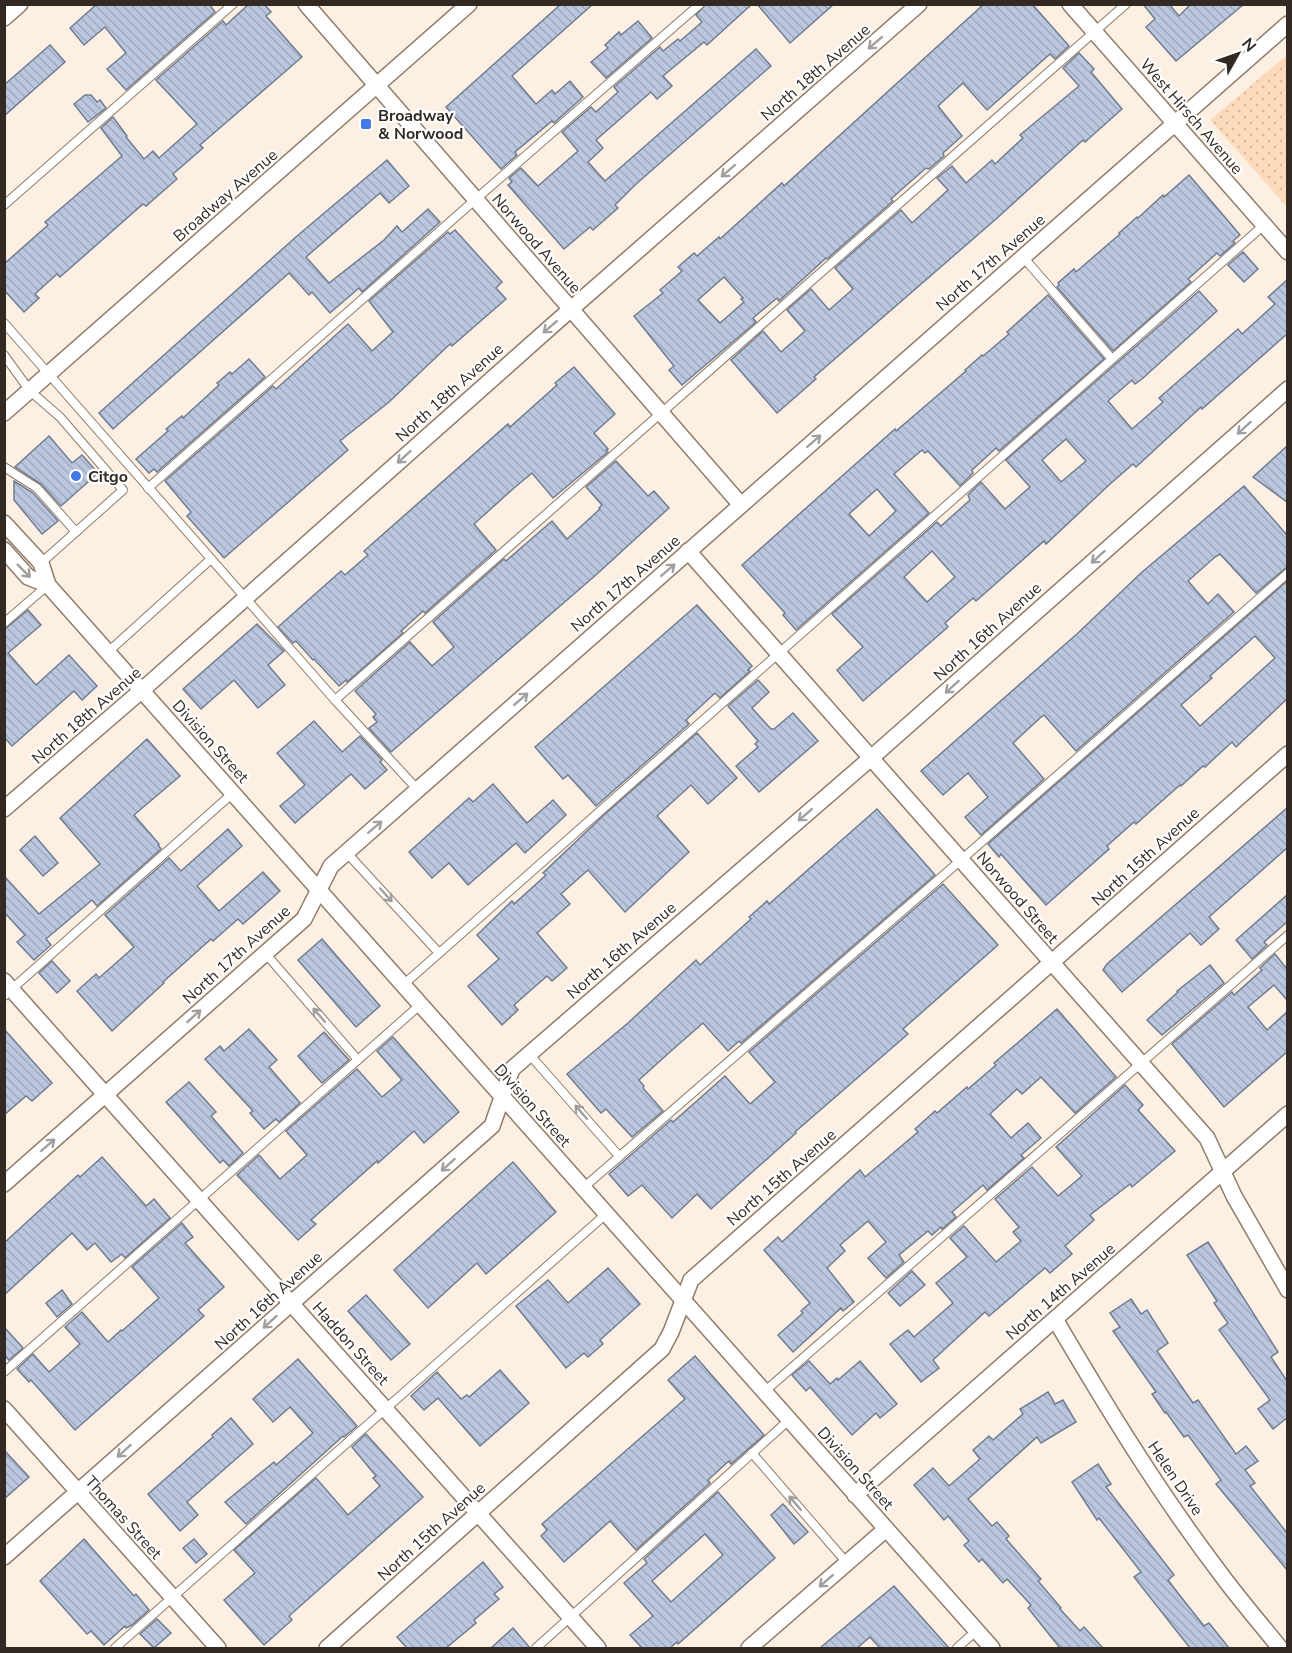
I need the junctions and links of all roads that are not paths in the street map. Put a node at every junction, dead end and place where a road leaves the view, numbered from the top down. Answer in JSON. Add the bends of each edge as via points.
{"nodes":[{"id":1,"x":20,"y":4,"type":"edge"},
{"id":2,"x":233,"y":4,"type":"edge"},
{"id":3,"x":306,"y":4,"type":"edge"},
{"id":4,"x":469,"y":4,"type":"edge"},
{"id":5,"x":700,"y":4,"type":"edge"},
{"id":6,"x":919,"y":4,"type":"edge"},
{"id":7,"x":1070,"y":4,"type":"edge"},
{"id":8,"x":1126,"y":4,"type":"edge"},
{"id":9,"x":4,"y":18,"type":"edge"},
{"id":10,"x":1287,"y":24,"type":"edge"},
{"id":11,"x":1095,"y":32,"type":"junction"},
{"id":12,"x":377,"y":85,"type":"junction"},
{"id":13,"x":1175,"y":123,"type":"junction"},
{"id":14,"x":476,"y":199,"type":"junction"},
{"id":15,"x":4,"y":205,"type":"edge"},
{"id":16,"x":1264,"y":225,"type":"junction"},
{"id":17,"x":1287,"y":252,"type":"edge"},
{"id":18,"x":1023,"y":257,"type":"junction"},
{"id":19,"x":571,"y":309,"type":"junction"},
{"id":20,"x":4,"y":323,"type":"edge"},
{"id":21,"x":4,"y":355,"type":"edge"},
{"id":22,"x":1112,"y":359,"type":"junction"},
{"id":23,"x":50,"y":374,"type":"junction"},
{"id":24,"x":1287,"y":389,"type":"edge"},
{"id":25,"x":30,"y":391,"type":"junction"},
{"id":26,"x":4,"y":413,"type":"edge"},
{"id":27,"x":662,"y":413,"type":"junction"},
{"id":28,"x":4,"y":467,"type":"edge"},
{"id":29,"x":148,"y":488,"type":"junction"},
{"id":30,"x":741,"y":505,"type":"junction"},
{"id":31,"x":4,"y":522,"type":"edge"},
{"id":32,"x":76,"y":532,"type":"junction"},
{"id":33,"x":4,"y":550,"type":"edge"},
{"id":34,"x":688,"y":551,"type":"junction"},
{"id":35,"x":211,"y":559,"type":"junction"},
{"id":36,"x":40,"y":563,"type":"junction"},
{"id":37,"x":1287,"y":573,"type":"edge"},
{"id":38,"x":48,"y":585,"type":"junction"},
{"id":39,"x":244,"y":598,"type":"junction"},
{"id":40,"x":4,"y":623,"type":"edge"},
{"id":41,"x":108,"y":652,"type":"junction"},
{"id":42,"x":778,"y":653,"type":"junction"},
{"id":43,"x":141,"y":691,"type":"junction"},
{"id":44,"x":335,"y":700,"type":"junction"},
{"id":45,"x":1287,"y":754,"type":"edge"},
{"id":46,"x":871,"y":758,"type":"junction"},
{"id":47,"x":418,"y":790,"type":"junction"},
{"id":48,"x":233,"y":793,"type":"junction"},
{"id":49,"x":4,"y":809,"type":"edge"},
{"id":50,"x":346,"y":852,"type":"junction"},
{"id":51,"x":961,"y":860,"type":"junction"},
{"id":52,"x":318,"y":891,"type":"junction"},
{"id":53,"x":1287,"y":934,"type":"edge"},
{"id":54,"x":265,"y":953,"type":"junction"},
{"id":55,"x":439,"y":953,"type":"junction"},
{"id":56,"x":1052,"y":963,"type":"junction"},
{"id":57,"x":403,"y":985,"type":"junction"},
{"id":58,"x":7,"y":988,"type":"edge"},
{"id":59,"x":420,"y":1005,"type":"junction"},
{"id":60,"x":529,"y":1054,"type":"junction"},
{"id":61,"x":358,"y":1060,"type":"junction"},
{"id":62,"x":1141,"y":1063,"type":"junction"},
{"id":63,"x":106,"y":1095,"type":"junction"},
{"id":64,"x":502,"y":1096,"type":"junction"},
{"id":65,"x":1287,"y":1114,"type":"edge"},
{"id":66,"x":619,"y":1156,"type":"junction"},
{"id":67,"x":1223,"y":1171,"type":"junction"},
{"id":68,"x":4,"y":1184,"type":"edge"},
{"id":69,"x":583,"y":1188,"type":"junction"},
{"id":70,"x":199,"y":1200,"type":"junction"},
{"id":71,"x":606,"y":1214,"type":"junction"},
{"id":72,"x":1287,"y":1290,"type":"edge"},
{"id":73,"x":683,"y":1300,"type":"junction"},
{"id":74,"x":291,"y":1303,"type":"junction"},
{"id":75,"x":1055,"y":1319,"type":"junction"},
{"id":76,"x":4,"y":1372,"type":"edge"},
{"id":77,"x":764,"y":1392,"type":"junction"},
{"id":78,"x":4,"y":1409,"type":"edge"},
{"id":79,"x":385,"y":1409,"type":"junction"},
{"id":80,"x":789,"y":1420,"type":"junction"},
{"id":81,"x":752,"y":1453,"type":"junction"},
{"id":82,"x":78,"y":1493,"type":"junction"},
{"id":83,"x":855,"y":1495,"type":"junction"},
{"id":84,"x":478,"y":1513,"type":"junction"},
{"id":85,"x":886,"y":1529,"type":"junction"},
{"id":86,"x":4,"y":1557,"type":"edge"},
{"id":87,"x":847,"y":1563,"type":"junction"},
{"id":88,"x":173,"y":1597,"type":"junction"},
{"id":89,"x":571,"y":1618,"type":"junction"},
{"id":90,"x":976,"y":1631,"type":"junction"},
{"id":91,"x":115,"y":1648,"type":"edge"},
{"id":92,"x":218,"y":1648,"type":"edge"},
{"id":93,"x":327,"y":1648,"type":"edge"},
{"id":94,"x":536,"y":1648,"type":"edge"},
{"id":95,"x":598,"y":1648,"type":"edge"},
{"id":96,"x":749,"y":1648,"type":"edge"},
{"id":97,"x":957,"y":1648,"type":"edge"},
{"id":98,"x":992,"y":1648,"type":"edge"},
{"id":99,"x":1281,"y":1648,"type":"edge"}],
"edges":[{"from":1,"to":9,"type":"street"},
{"from":2,"to":15,"type":"lane"},
{"from":3,"to":12,"type":"street","name":"Norwood Avenue"},
{"from":4,"to":12,"type":"street","name":"Broadway Avenue"},
{"from":5,"to":14,"type":"lane"},
{"from":6,"to":19,"type":"street","name":"North 18th Avenue","one_way":true},
{"from":7,"to":11,"type":"street","name":"West Hirsch Avenue"},
{"from":8,"to":11,"type":"lane"},
{"from":10,"to":13,"type":"street","name":"North 17th Avenue"},
{"from":11,"to":13,"type":"street","name":"West Hirsch Avenue"},
{"from":11,"to":27,"type":"lane"},
{"from":12,"to":14,"type":"street","name":"Norwood Avenue"},
{"from":12,"to":23,"type":"street","name":"Broadway Avenue"},
{"from":13,"to":16,"type":"street","name":"West Hirsch Avenue"},
{"from":13,"to":18,"type":"street","name":"North 17th Avenue"},
{"from":14,"to":19,"type":"street","name":"Norwood Avenue"},
{"from":14,"to":29,"type":"lane"},
{"from":16,"to":17,"type":"street","name":"West Hirsch Avenue"},
{"from":16,"to":22,"type":"lane"},
{"from":18,"to":22,"type":"lane"},
{"from":30,"to":18,"type":"street","name":"North 17th Avenue","one_way":true},
{"from":19,"to":27,"type":"street","name":"Norwood Avenue"},
{"from":19,"to":39,"type":"street","name":"North 18th Avenue","one_way":true},
{"from":20,"to":23,"type":"lane"},
{"from":21,"to":25,"type":"lane"},
{"from":22,"to":42,"type":"lane"},
{"from":23,"to":25,"type":"street","name":"Broadway Avenue"},
{"from":23,"to":29,"type":"lane"},
{"from":24,"to":46,"type":"street","name":"North 16th Avenue","one_way":true},
{"from":25,"to":26,"type":"street","name":"Broadway Avenue"},
{"from":25,"to":32,"type":"lane","via":[[60,417],[123,490]]},
{"from":27,"to":30,"type":"street","name":"Norwood Avenue"},
{"from":27,"to":44,"type":"lane"},
{"from":28,"to":32,"type":"lane","via":[[37,488]]},
{"from":29,"to":35,"type":"lane"},
{"from":30,"to":34,"type":"street","name":"North 17th Avenue"},
{"from":31,"to":36,"type":"street","name":"Division Street"},
{"from":32,"to":36,"type":"lane"},
{"from":33,"to":38,"type":"street","name":"Division Street","one_way":true,"via":[[28,577]]},
{"from":34,"to":42,"type":"street","name":"Norwood Street"},
{"from":47,"to":34,"type":"street","name":"North 17th Avenue","one_way":true},
{"from":35,"to":39,"type":"lane"},
{"from":35,"to":41,"type":"lane"},
{"from":36,"to":38,"type":"street","name":"Division Street"},
{"from":37,"to":51,"type":"lane"},
{"from":38,"to":40,"type":"lane"},
{"from":38,"to":41,"type":"street","name":"Division Street"},
{"from":39,"to":43,"type":"street","name":"North 18th Avenue"},
{"from":39,"to":44,"type":"lane"},
{"from":41,"to":43,"type":"street","name":"Division Street"},
{"from":42,"to":46,"type":"street","name":"Norwood Street"},
{"from":42,"to":55,"type":"lane"},
{"from":43,"to":48,"type":"street","name":"Division Street"},
{"from":43,"to":49,"type":"street","name":"North 18th Avenue"},
{"from":44,"to":47,"type":"lane"},
{"from":45,"to":56,"type":"street","name":"North 15th Avenue"},
{"from":46,"to":51,"type":"street","name":"Norwood Street"},
{"from":46,"to":60,"type":"street","name":"North 16th Avenue","one_way":true},
{"from":50,"to":47,"type":"street","name":"North 17th Avenue","one_way":true},
{"from":48,"to":52,"type":"street","name":"Division Street"},
{"from":48,"to":58,"type":"lane"},
{"from":50,"to":52,"type":"street","name":"North 17th Avenue","via":[[331,866]]},
{"from":50,"to":55,"type":"lane","one_way":true},
{"from":51,"to":56,"type":"street","name":"Norwood Street"},
{"from":51,"to":66,"type":"lane"},
{"from":52,"to":54,"type":"street","name":"North 17th Avenue","via":[[303,919]]},
{"from":52,"to":57,"type":"street","name":"Division Street"},
{"from":53,"to":62,"type":"lane"},
{"from":61,"to":54,"type":"lane","one_way":true},
{"from":63,"to":54,"type":"street","name":"North 17th Avenue","one_way":true},
{"from":55,"to":57,"type":"lane"},
{"from":56,"to":62,"type":"street","name":"Norwood Street"},
{"from":56,"to":73,"type":"street","name":"North 15th Avenue","via":[[691,1280]]},
{"from":57,"to":59,"type":"street","name":"Division Street"},
{"from":58,"to":63,"type":"street","name":"Haddon Street"},
{"from":59,"to":61,"type":"lane"},
{"from":59,"to":64,"type":"street","name":"Division Street"},
{"from":60,"to":64,"type":"street","name":"North 16th Avenue","via":[[512,1069]]},
{"from":66,"to":60,"type":"lane","one_way":true},
{"from":61,"to":70,"type":"lane"},
{"from":62,"to":67,"type":"street","name":"Norwood Street","via":[[1207,1138]]},
{"from":62,"to":77,"type":"lane"},
{"from":68,"to":63,"type":"street","name":"North 17th Avenue","one_way":true},
{"from":63,"to":70,"type":"street","name":"Haddon Street"},
{"from":64,"to":69,"type":"street","name":"Division Street"},
{"from":64,"to":74,"type":"street","name":"North 16th Avenue","one_way":true,"via":[[492,1126]]},
{"from":65,"to":67,"type":"street","name":"North 14th Avenue"},
{"from":66,"to":69,"type":"lane"},
{"from":67,"to":72,"type":"street","name":"Norwood Street"},
{"from":67,"to":75,"type":"street","name":"North 14th Avenue"},
{"from":69,"to":71,"type":"street","name":"Division Street"},
{"from":70,"to":74,"type":"street","name":"Haddon Street"},
{"from":70,"to":76,"type":"lane"},
{"from":71,"to":73,"type":"street","name":"Division Street"},
{"from":71,"to":79,"type":"lane"},
{"from":73,"to":77,"type":"street","name":"Division Street"},
{"from":73,"to":84,"type":"street","name":"North 15th Avenue","via":[[662,1349]]},
{"from":74,"to":79,"type":"street","name":"Haddon Street"},
{"from":74,"to":82,"type":"street","name":"North 16th Avenue","one_way":true},
{"from":75,"to":83,"type":"street","name":"North 14th Avenue"},
{"from":75,"to":99,"type":"street","name":"Helen Drive","via":[[1179,1516]]},
{"from":77,"to":80,"type":"street","name":"Division Street"},
{"from":78,"to":82,"type":"street","name":"Thomas Street"},
{"from":79,"to":84,"type":"street","name":"Haddon Street"},
{"from":79,"to":88,"type":"lane"},
{"from":80,"to":81,"type":"lane"},
{"from":80,"to":83,"type":"street","name":"Division Street"},
{"from":87,"to":81,"type":"lane","one_way":true},
{"from":81,"to":89,"type":"lane"},
{"from":82,"to":86,"type":"street","name":"North 16th Avenue"},
{"from":82,"to":88,"type":"street","name":"Thomas Street"},
{"from":83,"to":85,"type":"street","name":"Division Street"},
{"from":84,"to":89,"type":"street","name":"Haddon Street"},
{"from":84,"to":93,"type":"street","name":"North 15th Avenue"},
{"from":85,"to":87,"type":"street"},
{"from":85,"to":90,"type":"street","name":"Division Street"},
{"from":87,"to":96,"type":"street","one_way":true},
{"from":88,"to":91,"type":"lane"},
{"from":88,"to":92,"type":"street","name":"Thomas Street"},
{"from":89,"to":94,"type":"lane"},
{"from":89,"to":95,"type":"street","name":"Haddon Street"},
{"from":90,"to":97,"type":"lane"},
{"from":90,"to":98,"type":"street","name":"Division Street"}]}
